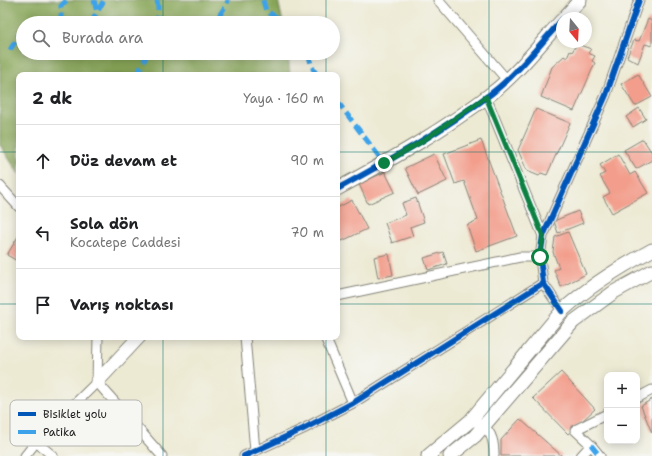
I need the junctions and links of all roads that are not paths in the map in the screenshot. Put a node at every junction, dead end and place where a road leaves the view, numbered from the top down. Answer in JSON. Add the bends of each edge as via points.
{"nodes":[{"id":1,"x":438,"y":0,"type":"edge"},
{"id":2,"x":580,"y":0,"type":"edge"},
{"id":3,"x":639,"y":0,"type":"edge"},
{"id":4,"x":569,"y":12,"type":"edge"},
{"id":5,"x":556,"y":27,"type":"edge"},
{"id":6,"x":507,"y":80,"type":"junction"},
{"id":7,"x":486,"y":97,"type":"junction"},
{"id":8,"x":0,"y":186,"type":"edge"},
{"id":9,"x":340,"y":188,"type":"edge"},
{"id":10,"x":16,"y":204,"type":"edge"},
{"id":11,"x":543,"y":236,"type":"junction"},
{"id":12,"x":652,"y":250,"type":"edge"},
{"id":13,"x":540,"y":257,"type":"junction"},
{"id":14,"x":652,"y":271,"type":"edge"},
{"id":15,"x":543,"y":283,"type":"junction"},
{"id":16,"x":340,"y":295,"type":"edge"},
{"id":17,"x":562,"y":311,"type":"junction"},
{"id":18,"x":98,"y":340,"type":"edge"},
{"id":19,"x":136,"y":340,"type":"edge"},
{"id":20,"x":245,"y":340,"type":"edge"},
{"id":21,"x":326,"y":340,"type":"edge"},
{"id":22,"x":97,"y":382,"type":"junction"},
{"id":23,"x":652,"y":390,"type":"edge"},
{"id":24,"x":640,"y":396,"type":"edge"},
{"id":25,"x":79,"y":400,"type":"edge"},
{"id":26,"x":113,"y":400,"type":"edge"},
{"id":27,"x":353,"y":404,"type":"junction"},
{"id":28,"x":604,"y":416,"type":"edge"},
{"id":29,"x":470,"y":421,"type":"junction"},
{"id":30,"x":483,"y":426,"type":"junction"},
{"id":31,"x":142,"y":433,"type":"edge"},
{"id":32,"x":591,"y":445,"type":"junction"},
{"id":33,"x":33,"y":446,"type":"edge"},
{"id":34,"x":41,"y":446,"type":"edge"},
{"id":35,"x":255,"y":451,"type":"junction"},
{"id":36,"x":25,"y":456,"type":"edge"},
{"id":37,"x":52,"y":456,"type":"edge"},
{"id":38,"x":162,"y":456,"type":"edge"},
{"id":39,"x":244,"y":456,"type":"edge"},
{"id":40,"x":428,"y":456,"type":"edge"},
{"id":41,"x":450,"y":456,"type":"edge"},
{"id":42,"x":494,"y":456,"type":"edge"},
{"id":43,"x":581,"y":456,"type":"edge"},
{"id":44,"x":600,"y":456,"type":"edge"}],
"edges":[{"from":1,"to":6,"type":"street"},
{"from":2,"to":4,"type":"main road"},
{"from":3,"to":11,"type":"street","via":[[606,95]]},
{"from":5,"to":6,"type":"main road"},
{"from":6,"to":7,"type":"main road"},
{"from":7,"to":9,"type":"main road","via":[[421,142]]},
{"from":7,"to":11,"type":"street"},
{"from":8,"to":10,"type":"street"},
{"from":11,"to":13,"type":"street"},
{"from":12,"to":17,"type":"main road","via":[[621,266],[580,294]]},
{"from":13,"to":15,"type":"street"},
{"from":13,"to":16,"type":"street","via":[[520,257]]},
{"from":14,"to":30,"type":"main road","via":[[614,292],[573,322]]},
{"from":15,"to":17,"type":"street"},
{"from":15,"to":27,"type":"street"},
{"from":17,"to":29,"type":"main road"},
{"from":18,"to":22,"type":"street"},
{"from":19,"to":22,"type":"main road"},
{"from":20,"to":35,"type":"street"},
{"from":21,"to":27,"type":"street"},
{"from":22,"to":25,"type":"street"},
{"from":22,"to":26,"type":"street"},
{"from":23,"to":24,"type":"street"},
{"from":27,"to":35,"type":"street"},
{"from":28,"to":32,"type":"street","via":[[575,430]]},
{"from":29,"to":30,"type":"street"},
{"from":29,"to":40,"type":"main road"},
{"from":30,"to":41,"type":"main road","via":[[475,436]]},
{"from":30,"to":42,"type":"street","via":[[494,444]]},
{"from":31,"to":38,"type":"street"},
{"from":32,"to":43,"type":"street"},
{"from":32,"to":44,"type":"street"},
{"from":33,"to":36,"type":"street"},
{"from":34,"to":37,"type":"street"},
{"from":35,"to":39,"type":"street"}]}
